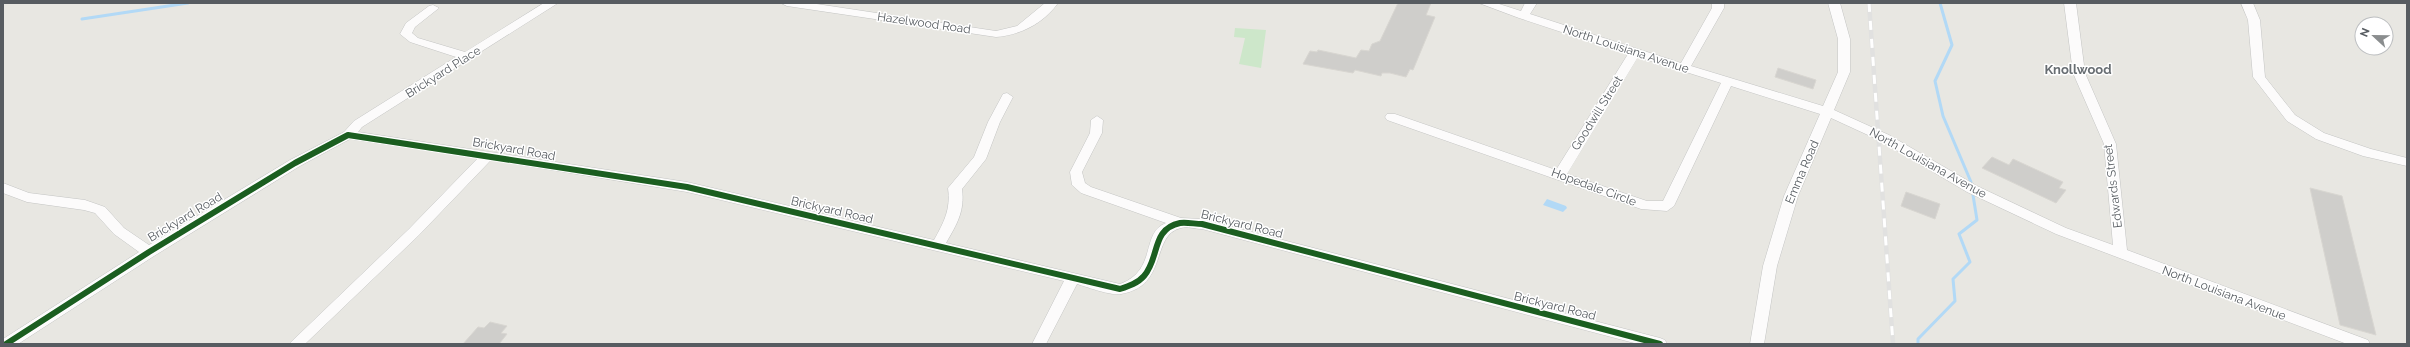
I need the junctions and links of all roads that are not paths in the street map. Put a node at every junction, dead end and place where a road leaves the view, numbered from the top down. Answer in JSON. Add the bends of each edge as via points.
{"nodes":[{"id":1,"x":552,"y":3,"type":"edge"},
{"id":2,"x":790,"y":3,"type":"edge"},
{"id":3,"x":1052,"y":3,"type":"edge"},
{"id":4,"x":1485,"y":3,"type":"edge"},
{"id":5,"x":1531,"y":3,"type":"edge"},
{"id":6,"x":1718,"y":3,"type":"edge"},
{"id":7,"x":1834,"y":3,"type":"edge"},
{"id":8,"x":2070,"y":3,"type":"edge"},
{"id":9,"x":2246,"y":3,"type":"edge"},
{"id":10,"x":433,"y":8,"type":"dead end"},
{"id":11,"x":1523,"y":16,"type":"junction"},
{"id":12,"x":1635,"y":52,"type":"junction"},
{"id":13,"x":467,"y":58,"type":"junction"},
{"id":14,"x":1684,"y":68,"type":"junction"},
{"id":15,"x":1728,"y":81,"type":"junction"},
{"id":16,"x":1007,"y":97,"type":"dead end"},
{"id":17,"x":1828,"y":112,"type":"junction"},
{"id":18,"x":1391,"y":117,"type":"dead end"},
{"id":19,"x":1097,"y":120,"type":"dead end"},
{"id":20,"x":348,"y":135,"type":"junction"},
{"id":21,"x":488,"y":155,"type":"junction"},
{"id":22,"x":2407,"y":162,"type":"edge"},
{"id":23,"x":1560,"y":174,"type":"junction"},
{"id":24,"x":3,"y":188,"type":"edge"},
{"id":25,"x":1180,"y":223,"type":"junction"},
{"id":26,"x":938,"y":245,"type":"junction"},
{"id":27,"x":149,"y":252,"type":"junction"},
{"id":28,"x":2121,"y":255,"type":"junction"},
{"id":29,"x":1072,"y":278,"type":"junction"},
{"id":30,"x":6,"y":344,"type":"edge"},
{"id":31,"x":296,"y":344,"type":"edge"},
{"id":32,"x":1039,"y":344,"type":"edge"},
{"id":33,"x":1660,"y":344,"type":"edge"},
{"id":34,"x":1757,"y":344,"type":"edge"},
{"id":35,"x":2363,"y":344,"type":"edge"}],
"edges":[{"from":1,"to":13,"type":"street","name":"Brickyard Place"},
{"from":2,"to":3,"type":"street","name":"Hazelwood Road","via":[[996,34],[1014,32],[1029,24]]},
{"from":4,"to":11,"type":"street","name":"North Louisiana Avenue"},
{"from":5,"to":11,"type":"street"},
{"from":6,"to":14,"type":"street","via":[[1718,8]]},
{"from":7,"to":17,"type":"street","name":"Emma Road","via":[[1844,39],[1844,72]]},
{"from":8,"to":28,"type":"street","name":"Edwards Street","via":[[2079,73],[2110,144]]},
{"from":9,"to":22,"type":"street","via":[[2254,20],[2258,77],[2291,118],[2320,136],[2368,153]]},
{"from":10,"to":13,"type":"street","via":[[410,25],[406,34],[414,40]]},
{"from":11,"to":12,"type":"street","name":"North Louisiana Avenue"},
{"from":12,"to":14,"type":"street","name":"North Louisiana Avenue"},
{"from":12,"to":23,"type":"street","name":"Goodwill Street"},
{"from":13,"to":20,"type":"street","name":"Brickyard Place","via":[[358,124]]},
{"from":14,"to":15,"type":"street","name":"North Louisiana Avenue"},
{"from":15,"to":17,"type":"street","name":"North Louisiana Avenue"},
{"from":15,"to":23,"type":"street","name":"Hopedale Circle","via":[[1667,206],[1646,206]]},
{"from":16,"to":26,"type":"street","via":[[994,122],[980,160],[955,188],[957,203],[953,219]]},
{"from":17,"to":28,"type":"street","name":"North Louisiana Avenue","via":[[1879,135],[1942,173],[2004,205]]},
{"from":17,"to":34,"type":"street","name":"Emma Road","via":[[1791,196],[1770,266]]},
{"from":18,"to":23,"type":"street","name":"Hopedale Circle"},
{"from":19,"to":25,"type":"street","via":[[1096,133],[1076,172],[1079,185],[1086,190]]},
{"from":20,"to":21,"type":"street","name":"Brickyard Road"},
{"from":20,"to":27,"type":"street","name":"Brickyard Road","via":[[295,163]]},
{"from":21,"to":26,"type":"street","name":"Brickyard Road","via":[[687,187]]},
{"from":21,"to":31,"type":"street","via":[[414,232]]},
{"from":24,"to":27,"type":"street","via":[[27,197],[85,205],[100,210],[120,232]]},
{"from":25,"to":29,"type":"street","name":"Brickyard Road","via":[[1167,227],[1160,235],[1148,273],[1131,286],[1120,289]]},
{"from":25,"to":33,"type":"street","name":"Brickyard Road","via":[[1202,224]]},
{"from":26,"to":29,"type":"street","name":"Brickyard Road"},
{"from":27,"to":30,"type":"street","name":"Brickyard Road"},
{"from":28,"to":35,"type":"street","name":"North Louisiana Avenue"},
{"from":29,"to":32,"type":"street"}]}
